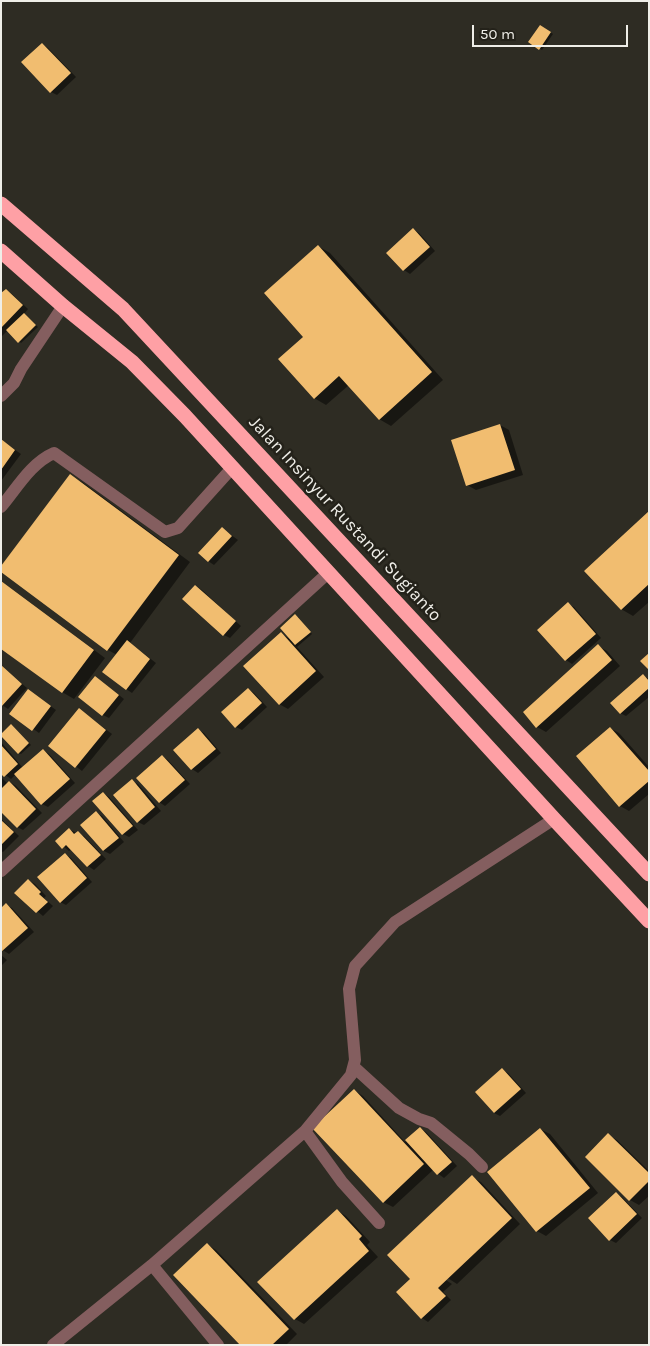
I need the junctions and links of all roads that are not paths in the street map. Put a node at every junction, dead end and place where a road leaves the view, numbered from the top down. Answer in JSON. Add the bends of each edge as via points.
{"nodes":[{"id":1,"x":1,"y":204,"type":"edge"},
{"id":2,"x":1,"y":251,"type":"edge"},
{"id":3,"x":63,"y":306,"type":"junction"},
{"id":4,"x":1,"y":396,"type":"edge"},
{"id":5,"x":232,"y":468,"type":"junction"},
{"id":6,"x":1,"y":507,"type":"edge"},
{"id":7,"x":328,"y":572,"type":"junction"},
{"id":8,"x":554,"y":819,"type":"junction"},
{"id":9,"x":1,"y":871,"type":"edge"},
{"id":10,"x":649,"y":874,"type":"edge"},
{"id":11,"x":649,"y":921,"type":"edge"},
{"id":12,"x":354,"y":1067,"type":"junction"},
{"id":13,"x":305,"y":1131,"type":"junction"},
{"id":14,"x":482,"y":1167,"type":"dead end"},
{"id":15,"x":379,"y":1223,"type":"dead end"},
{"id":16,"x":152,"y":1265,"type":"junction"},
{"id":17,"x":53,"y":1345,"type":"edge"},
{"id":18,"x":218,"y":1345,"type":"edge"}],
"edges":[{"from":1,"to":10,"type":"highway","name":"Jalan Insinyur Rustandi Sugianto","via":[[124,309]]},
{"from":2,"to":3,"type":"highway"},
{"from":3,"to":4,"type":"street","via":[[14,383]]},
{"from":3,"to":5,"type":"highway","via":[[132,362]]},
{"from":5,"to":6,"type":"street","via":[[178,528],[165,532],[54,453],[34,466]]},
{"from":5,"to":7,"type":"highway"},
{"from":7,"to":8,"type":"highway"},
{"from":7,"to":9,"type":"street"},
{"from":8,"to":11,"type":"highway"},
{"from":8,"to":12,"type":"street","via":[[395,922],[355,966],[349,989]]},
{"from":12,"to":13,"type":"street"},
{"from":12,"to":14,"type":"street","via":[[399,1108],[431,1123]]},
{"from":13,"to":15,"type":"street","via":[[342,1182]]},
{"from":13,"to":16,"type":"street"},
{"from":16,"to":17,"type":"street"},
{"from":16,"to":18,"type":"street"}]}
